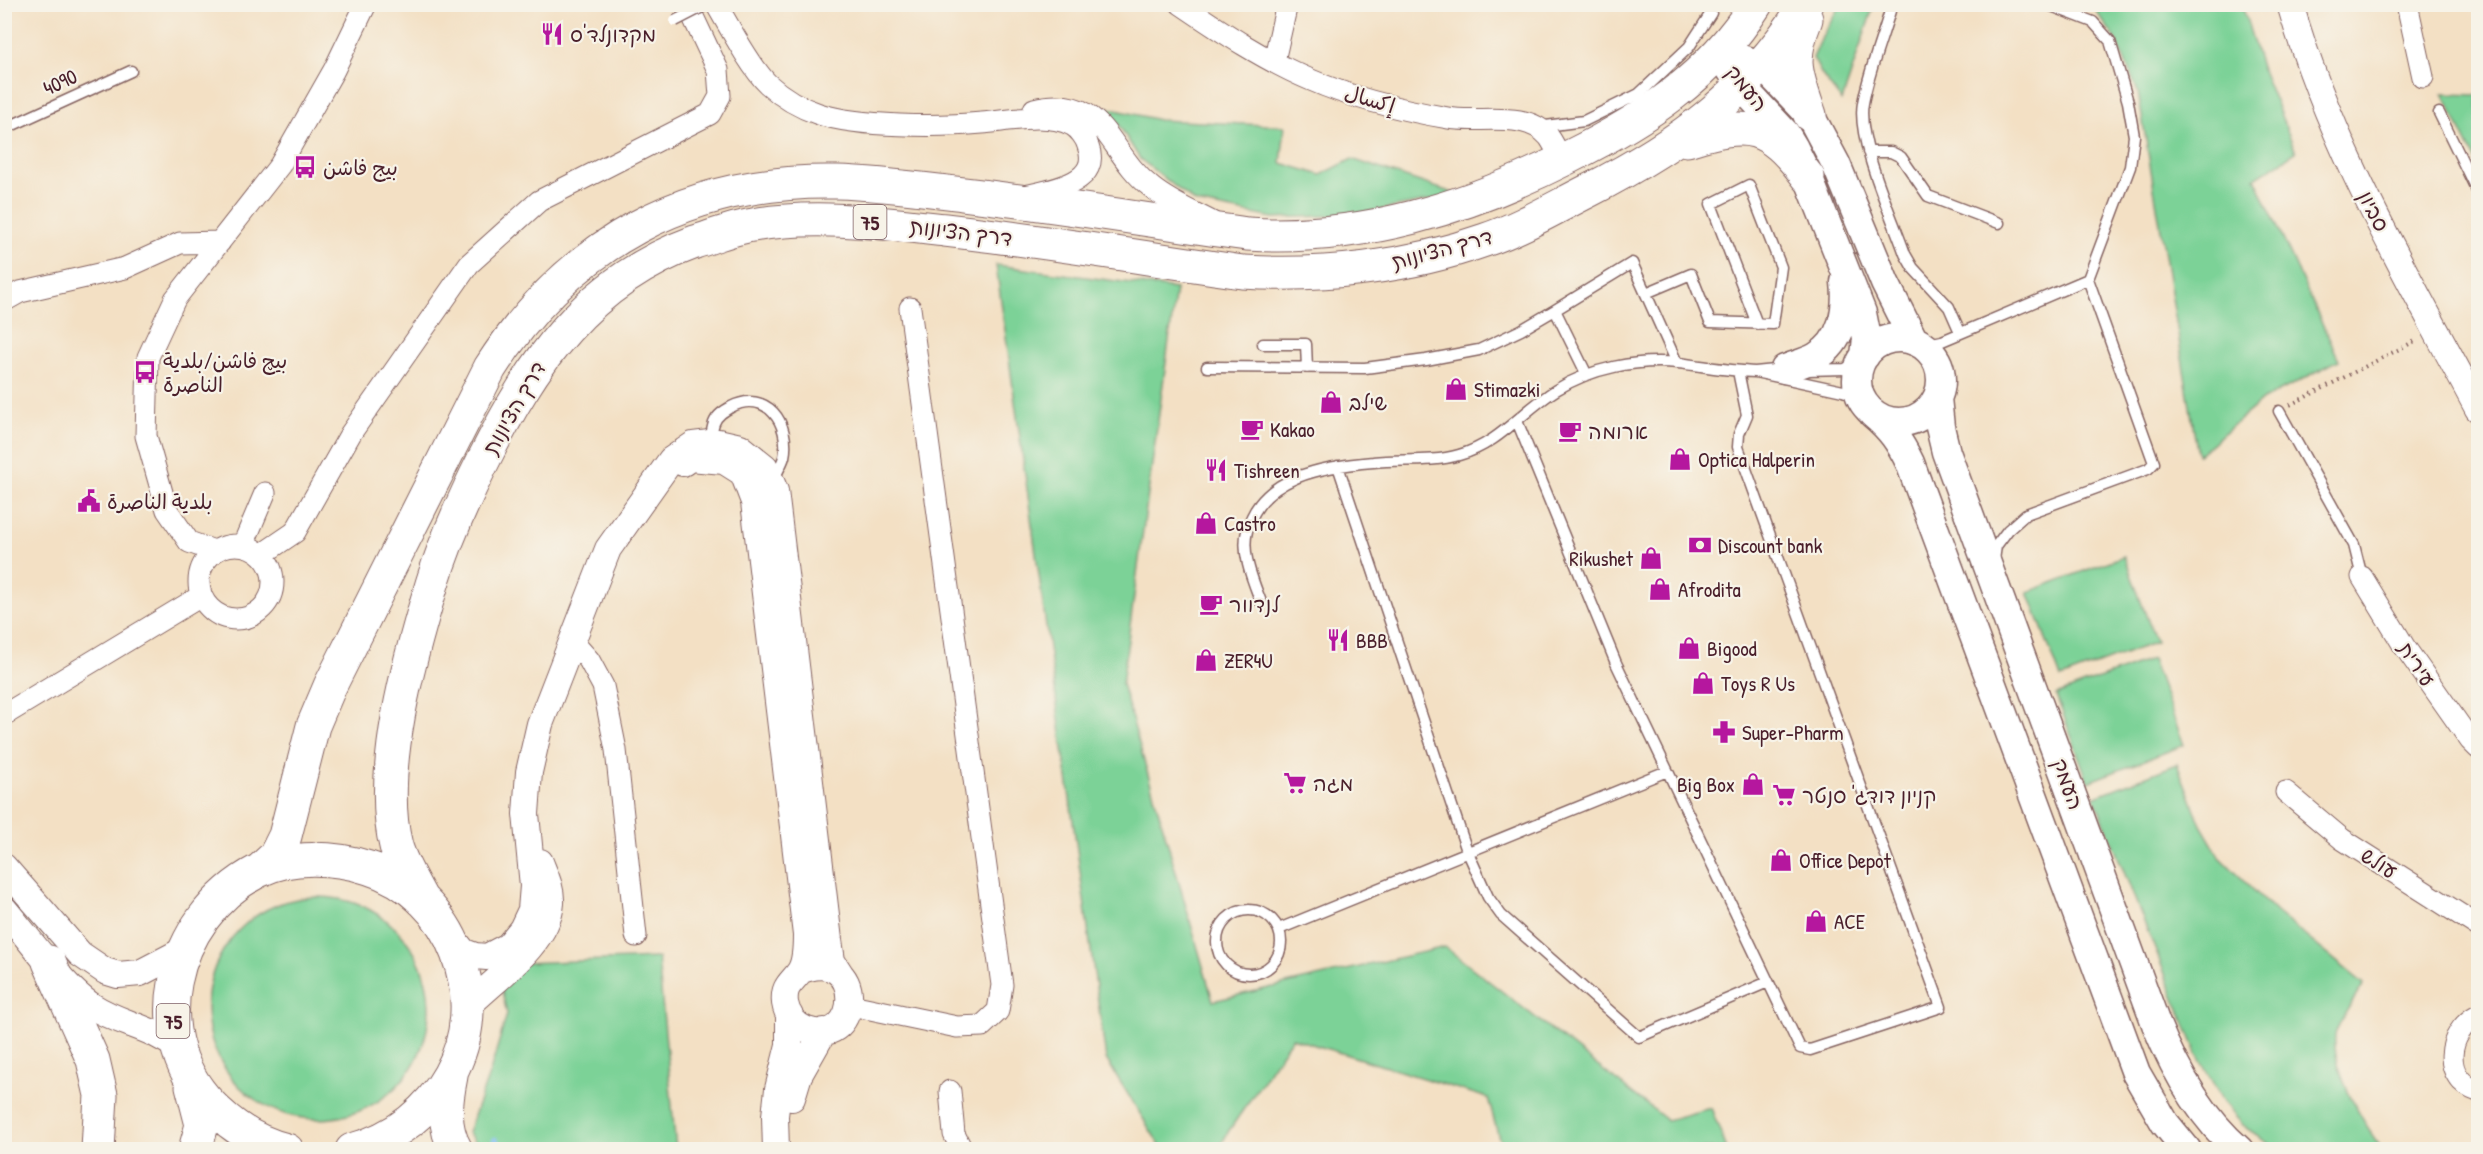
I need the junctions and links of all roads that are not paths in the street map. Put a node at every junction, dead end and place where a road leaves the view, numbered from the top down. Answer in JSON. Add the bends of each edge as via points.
{"nodes":[{"id":1,"x":366,"y":4,"type":"edge"},
{"id":2,"x":708,"y":4,"type":"edge"},
{"id":3,"x":716,"y":4,"type":"edge"},
{"id":4,"x":1181,"y":4,"type":"edge"},
{"id":5,"x":1287,"y":4,"type":"edge"},
{"id":6,"x":1756,"y":4,"type":"edge"},
{"id":7,"x":1806,"y":4,"type":"edge"},
{"id":8,"x":1812,"y":4,"type":"edge"},
{"id":9,"x":1892,"y":4,"type":"edge"},
{"id":10,"x":2046,"y":4,"type":"edge"},
{"id":11,"x":2290,"y":4,"type":"edge"},
{"id":12,"x":2407,"y":4,"type":"edge"},
{"id":13,"x":681,"y":13,"type":"edge"},
{"id":14,"x":1711,"y":13,"type":"dead end"},
{"id":15,"x":1720,"y":53,"type":"junction"},
{"id":16,"x":1274,"y":61,"type":"junction"},
{"id":17,"x":131,"y":70,"type":"dead end"},
{"id":18,"x":1752,"y":76,"type":"junction"},
{"id":19,"x":2423,"y":77,"type":"dead end"},
{"id":20,"x":2439,"y":113,"type":"dead end"},
{"id":21,"x":1810,"y":115,"type":"junction"},
{"id":22,"x":975,"y":124,"type":"junction"},
{"id":23,"x":1537,"y":127,"type":"junction"},
{"id":24,"x":4,"y":129,"type":"edge"},
{"id":25,"x":1665,"y":147,"type":"junction"},
{"id":26,"x":1868,"y":152,"type":"junction"},
{"id":27,"x":1562,"y":160,"type":"junction"},
{"id":28,"x":1808,"y":177,"type":"junction"},
{"id":29,"x":2478,"y":193,"type":"edge"},
{"id":30,"x":1009,"y":200,"type":"junction"},
{"id":31,"x":1999,"y":223,"type":"dead end"},
{"id":32,"x":1230,"y":232,"type":"junction"},
{"id":33,"x":219,"y":242,"type":"junction"},
{"id":34,"x":1842,"y":262,"type":"junction"},
{"id":35,"x":2088,"y":279,"type":"junction"},
{"id":36,"x":1646,"y":293,"type":"junction"},
{"id":37,"x":4,"y":301,"type":"edge"},
{"id":38,"x":910,"y":308,"type":"dead end"},
{"id":39,"x":1556,"y":309,"type":"junction"},
{"id":40,"x":1757,"y":324,"type":"junction"},
{"id":41,"x":1960,"y":332,"type":"junction"},
{"id":42,"x":1919,"y":343,"type":"junction"},
{"id":43,"x":1263,"y":344,"type":"dead end"},
{"id":44,"x":1863,"y":358,"type":"junction"},
{"id":45,"x":1677,"y":363,"type":"junction"},
{"id":46,"x":1207,"y":367,"type":"dead end"},
{"id":47,"x":1306,"y":368,"type":"junction"},
{"id":48,"x":1785,"y":369,"type":"junction"},
{"id":49,"x":1738,"y":371,"type":"junction"},
{"id":50,"x":1755,"y":372,"type":"junction"},
{"id":51,"x":1587,"y":375,"type":"junction"},
{"id":52,"x":1937,"y":398,"type":"junction"},
{"id":53,"x":1868,"y":409,"type":"junction"},
{"id":54,"x":2478,"y":409,"type":"edge"},
{"id":55,"x":2279,"y":411,"type":"road end"},
{"id":56,"x":1517,"y":421,"type":"junction"},
{"id":57,"x":710,"y":443,"type":"junction"},
{"id":58,"x":1338,"y":466,"type":"junction"},
{"id":59,"x":656,"y":483,"type":"junction"},
{"id":60,"x":772,"y":485,"type":"junction"},
{"id":61,"x":265,"y":493,"type":"dead end"},
{"id":62,"x":243,"y":545,"type":"junction"},
{"id":63,"x":214,"y":551,"type":"junction"},
{"id":64,"x":265,"y":558,"type":"junction"},
{"id":65,"x":2362,"y":577,"type":"joint"},
{"id":66,"x":1992,"y":578,"type":"junction"},
{"id":67,"x":201,"y":596,"type":"junction"},
{"id":68,"x":1261,"y":602,"type":"dead end"},
{"id":69,"x":572,"y":641,"type":"junction"},
{"id":70,"x":4,"y":715,"type":"edge"},
{"id":71,"x":2478,"y":748,"type":"edge"},
{"id":72,"x":1666,"y":771,"type":"junction"},
{"id":73,"x":2286,"y":792,"type":"dead end"},
{"id":74,"x":527,"y":833,"type":"junction"},
{"id":75,"x":1468,"y":852,"type":"junction"},
{"id":76,"x":4,"y":867,"type":"edge"},
{"id":77,"x":260,"y":870,"type":"junction"},
{"id":78,"x":422,"y":900,"type":"junction"},
{"id":79,"x":4,"y":909,"type":"edge"},
{"id":80,"x":2478,"y":926,"type":"edge"},
{"id":81,"x":1279,"y":929,"type":"junction"},
{"id":82,"x":448,"y":934,"type":"junction"},
{"id":83,"x":636,"y":936,"type":"dead end"},
{"id":84,"x":184,"y":950,"type":"junction"},
{"id":85,"x":49,"y":962,"type":"junction"},
{"id":86,"x":800,"y":971,"type":"junction"},
{"id":87,"x":841,"y":975,"type":"junction"},
{"id":88,"x":1768,"y":982,"type":"junction"},
{"id":89,"x":850,"y":1005,"type":"junction"},
{"id":90,"x":467,"y":1007,"type":"junction"},
{"id":91,"x":789,"y":1014,"type":"junction"},
{"id":92,"x":2478,"y":1015,"type":"edge"},
{"id":93,"x":824,"y":1031,"type":"junction"},
{"id":94,"x":184,"y":1062,"type":"junction"},
{"id":95,"x":452,"y":1070,"type":"junction"},
{"id":96,"x":951,"y":1091,"type":"dead end"},
{"id":97,"x":2478,"y":1091,"type":"edge"},
{"id":98,"x":274,"y":1148,"type":"edge"},
{"id":99,"x":98,"y":1149,"type":"edge"},
{"id":100,"x":195,"y":1149,"type":"edge"},
{"id":101,"x":352,"y":1149,"type":"edge"},
{"id":102,"x":456,"y":1149,"type":"edge"},
{"id":103,"x":776,"y":1149,"type":"edge"},
{"id":104,"x":792,"y":1149,"type":"edge"},
{"id":105,"x":962,"y":1149,"type":"edge"},
{"id":106,"x":2187,"y":1149,"type":"edge"},
{"id":107,"x":2239,"y":1149,"type":"edge"}],
"edges":[{"from":1,"to":33,"type":"street","via":[[280,165]]},
{"from":2,"to":13,"type":"lane","bridge":true},
{"from":3,"to":22,"type":"street","via":[[767,84],[796,104],[820,114],[854,120]]},
{"from":4,"to":16,"type":"street","name":"إكسال"},
{"from":5,"to":16,"type":"street"},
{"from":6,"to":15,"type":"highway","name":"דרך הציונות","number":"75"},
{"from":7,"to":18,"type":"highway","name":"דרך הציונות","number":"75"},
{"from":8,"to":21,"type":"highway","via":[[1795,57],[1796,75]]},
{"from":9,"to":26,"type":"lane","via":[[1863,104]]},
{"from":10,"to":35,"type":"lane","via":[[2092,22],[2110,41],[2134,136],[2130,167]]},
{"from":11,"to":54,"type":"street","name":"סביון","via":[[2343,148]]},
{"from":12,"to":19,"type":"street"},
{"from":13,"to":64,"type":"street","via":[[718,70],[720,96],[710,114],[539,201],[470,264],[351,433],[295,532],[267,551]]},
{"from":14,"to":23,"type":"lane","via":[[1689,47],[1639,94],[1584,121]]},
{"from":15,"to":18,"type":"main road","name":"העמק"},
{"from":15,"to":27,"type":"highway","name":"דרך הציונות","number":"75","via":[[1667,100],[1616,133]]},
{"from":16,"to":23,"type":"street","name":"إكسال","via":[[1312,81],[1391,106],[1451,119],[1514,120]]},
{"from":17,"to":24,"type":"lane","name":"4090"},
{"from":18,"to":21,"type":"main road","name":"העמק"},
{"from":18,"to":25,"type":"highway","name":"דרך הציונות","number":"75","via":[[1686,135]]},
{"from":18,"to":28,"type":"main road","name":"העמק"},
{"from":20,"to":29,"type":"lane"},
{"from":21,"to":42,"type":"main road","name":"העמק","via":[[1836,164],[1884,283]]},
{"from":22,"to":30,"type":"street","via":[[1054,119],[1074,126],[1086,139],[1090,166],[1080,177],[1064,188]]},
{"from":22,"to":32,"type":"street","via":[[1043,107],[1081,110],[1098,121],[1128,164],[1150,187]]},
{"from":23,"to":27,"type":"street","via":[[1548,136]]},
{"from":25,"to":28,"type":"highway","via":[[1720,130],[1748,129],[1777,141]]},
{"from":25,"to":78,"type":"highway","name":"דרך הציונות","number":"75","via":[[1608,181],[1486,240],[1442,253],[1339,271],[1243,272],[983,234],[836,220],[750,225],[675,250],[638,269],[587,308],[544,355],[496,435],[450,529],[408,671],[391,779],[398,850]]},
{"from":26,"to":31,"type":"lane","via":[[1891,152],[1901,158],[1928,196]]},
{"from":26,"to":41,"type":"lane","via":[[1905,254],[1949,307]]},
{"from":27,"to":32,"type":"highway","name":"דרך הציונות","number":"75","via":[[1481,197],[1382,225],[1293,236]]},
{"from":28,"to":34,"type":"main road","name":"העמק"},
{"from":30,"to":32,"type":"highway","name":"דרך הציונות","number":"75"},
{"from":30,"to":77,"type":"highway","name":"דרך הציונות","number":"75","via":[[837,182],[743,188],[659,215],[619,237],[561,280],[513,332],[490,368],[313,726],[285,836],[275,856]]},
{"from":33,"to":37,"type":"street","via":[[180,243],[125,268],[20,292]]},
{"from":33,"to":63,"type":"street","via":[[175,299],[148,357],[146,436],[167,510],[189,542]]},
{"from":34,"to":44,"type":"main road","name":"העמק","via":[[1862,313],[1867,338]]},
{"from":34,"to":48,"type":"main road","via":[[1847,301],[1838,334],[1817,356]]},
{"from":35,"to":41,"type":"lane"},
{"from":35,"to":66,"type":"lane","via":[[2154,463],[2026,514],[1996,546]]},
{"from":36,"to":39,"type":"lane","via":[[1632,263]]},
{"from":36,"to":40,"type":"lane","via":[[1691,274],[1710,322]]},
{"from":36,"to":45,"type":"lane"},
{"from":38,"to":89,"type":"street","via":[[1002,985],[998,1011],[982,1026],[957,1027]]},
{"from":39,"to":47,"type":"lane","via":[[1479,350],[1365,368]]},
{"from":39,"to":51,"type":"lane"},
{"from":40,"to":40,"type":"lane","via":[[1773,324],[1781,267],[1749,185],[1711,204]]},
{"from":41,"to":42,"type":"lane","via":[[1942,340]]},
{"from":42,"to":44,"type":"main road","via":[[1886,340],[1873,346]]},
{"from":42,"to":52,"type":"main road","via":[[1934,356],[1940,369]]},
{"from":43,"to":47,"type":"lane","via":[[1306,344]]},
{"from":44,"to":48,"type":"lane","via":[[1845,369],[1832,371]]},
{"from":44,"to":53,"type":"main road","via":[[1856,375],[1857,390]]},
{"from":45,"to":49,"type":"lane"},
{"from":45,"to":51,"type":"lane","via":[[1619,366]]},
{"from":46,"to":47,"type":"lane"},
{"from":48,"to":50,"type":"lane"},
{"from":49,"to":50,"type":"lane"},
{"from":49,"to":88,"type":"lane","via":[[1747,415],[1738,447],[1941,1007],[1810,1050],[1800,1048]]},
{"from":50,"to":53,"type":"lane","via":[[1843,391]]},
{"from":51,"to":56,"type":"lane","via":[[1556,390]]},
{"from":52,"to":53,"type":"main road","via":[[1925,414],[1912,421],[1887,421]]},
{"from":52,"to":66,"type":"main road","name":"העמק","via":[[1946,452]]},
{"from":53,"to":106,"type":"main road","name":"העמק","via":[[1895,435],[1910,463],[2136,1073],[2165,1123]]},
{"from":55,"to":65,"type":"lane","via":[[2354,545]]},
{"from":56,"to":58,"type":"lane","via":[[1483,446],[1457,455]]},
{"from":56,"to":72,"type":"lane","via":[[1616,663]]},
{"from":57,"to":59,"type":"street","via":[[693,445],[671,460]]},
{"from":57,"to":60,"type":"street","via":[[740,447],[765,467]]},
{"from":57,"to":60,"type":"lane","via":[[714,422],[722,412],[740,403],[763,404],[778,416],[785,435],[784,457]]},
{"from":58,"to":68,"type":"lane","via":[[1295,477],[1270,492],[1253,514],[1246,533],[1246,553]]},
{"from":58,"to":75,"type":"lane"},
{"from":59,"to":69,"type":"street","via":[[608,549]]},
{"from":59,"to":86,"type":"street","via":[[690,458],[724,461],[743,473],[754,502],[806,935]]},
{"from":60,"to":87,"type":"street","via":[[832,961]]},
{"from":61,"to":62,"type":"street"},
{"from":62,"to":63,"type":"street","via":[[228,545]]},
{"from":62,"to":64,"type":"street"},
{"from":63,"to":67,"type":"street","via":[[203,564],[198,580]]},
{"from":64,"to":67,"type":"street","via":[[273,585],[269,598],[248,617],[220,616]]},
{"from":65,"to":71,"type":"street","name":"עירית","via":[[2429,683]]},
{"from":66,"to":107,"type":"main road","name":"העמק","via":[[2170,1057],[2196,1101]]},
{"from":67,"to":70,"type":"street"},
{"from":69,"to":74,"type":"street","via":[[540,724],[529,772]]},
{"from":69,"to":83,"type":"street","via":[[589,660],[603,686],[616,750]]},
{"from":72,"to":75,"type":"lane"},
{"from":72,"to":88,"type":"lane"},
{"from":73,"to":80,"type":"street","name":"עולש","via":[[2342,839]]},
{"from":74,"to":82,"type":"street","via":[[533,886],[531,910],[515,938],[487,957],[464,952]]},
{"from":74,"to":90,"type":"street","via":[[548,882],[548,920],[532,945]]},
{"from":75,"to":81,"type":"lane"},
{"from":75,"to":88,"type":"lane","via":[[1488,897],[1501,915],[1639,1036]]},
{"from":76,"to":84,"type":"street","via":[[80,954],[105,971],[140,974]]},
{"from":77,"to":78,"type":"highway","number":"75","via":[[304,860],[354,863],[389,876]]},
{"from":77,"to":84,"type":"highway","number":"75","via":[[217,901],[195,928]]},
{"from":78,"to":82,"type":"highway","number":"75"},
{"from":79,"to":85,"type":"street"},
{"from":81,"to":81,"type":"lane","via":[[1263,914],[1238,912],[1221,926],[1219,955],[1234,971],[1263,971],[1279,955]]},
{"from":82,"to":90,"type":"highway","number":"75","via":[[464,973]]},
{"from":84,"to":94,"type":"highway","number":"75","via":[[172,1003],[174,1032]]},
{"from":85,"to":94,"type":"street","via":[[90,1005],[151,1030]]},
{"from":85,"to":99,"type":"highway","via":[[93,1060],[100,1095]]},
{"from":86,"to":87,"type":"street","via":[[821,966]]},
{"from":86,"to":91,"type":"street","via":[[786,988],[784,999]]},
{"from":87,"to":89,"type":"street","via":[[847,983]]},
{"from":89,"to":93,"type":"street","via":[[840,1023]]},
{"from":90,"to":95,"type":"highway","number":"75","via":[[461,1048]]},
{"from":91,"to":93,"type":"street","via":[[799,1027]]},
{"from":91,"to":103,"type":"street","via":[[789,1045],[775,1116]]},
{"from":92,"to":97,"type":"street","via":[[2458,1031],[2452,1047],[2458,1074]]},
{"from":93,"to":104,"type":"street","via":[[792,1095]]},
{"from":94,"to":98,"type":"highway","number":"75","via":[[202,1095],[225,1119]]},
{"from":94,"to":100,"type":"highway","number":"75","via":[[202,1125]]},
{"from":95,"to":101,"type":"highway","number":"75","via":[[436,1096],[410,1122],[380,1140]]},
{"from":95,"to":102,"type":"highway","via":[[446,1109],[447,1128]]},
{"from":96,"to":105,"type":"street","via":[[954,1134]]}]}
